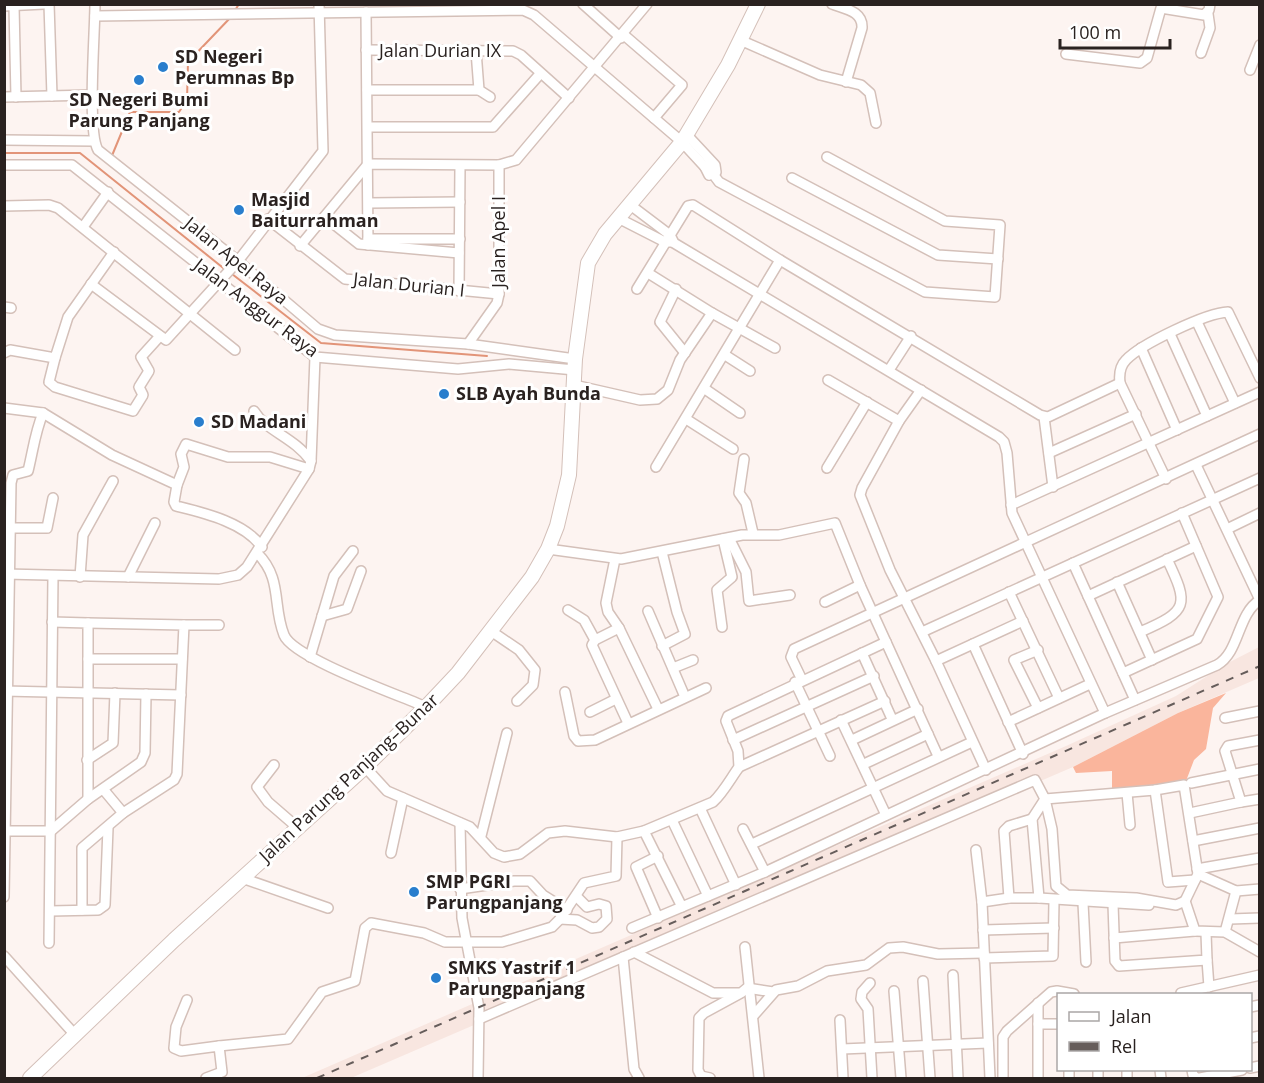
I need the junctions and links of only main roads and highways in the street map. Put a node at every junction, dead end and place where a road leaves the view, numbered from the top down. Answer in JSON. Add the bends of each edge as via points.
{"nodes":[{"id":1,"x":758,"y":4,"type":"edge"},
{"id":2,"x":30,"y":1078,"type":"edge"}],
"edges":[{"from":1,"to":2,"type":"main road","name":"Jalan Parung Panjang–Bunar","via":[[684,138],[618,218],[588,263],[564,505],[548,549],[520,593],[426,707]]}]}
